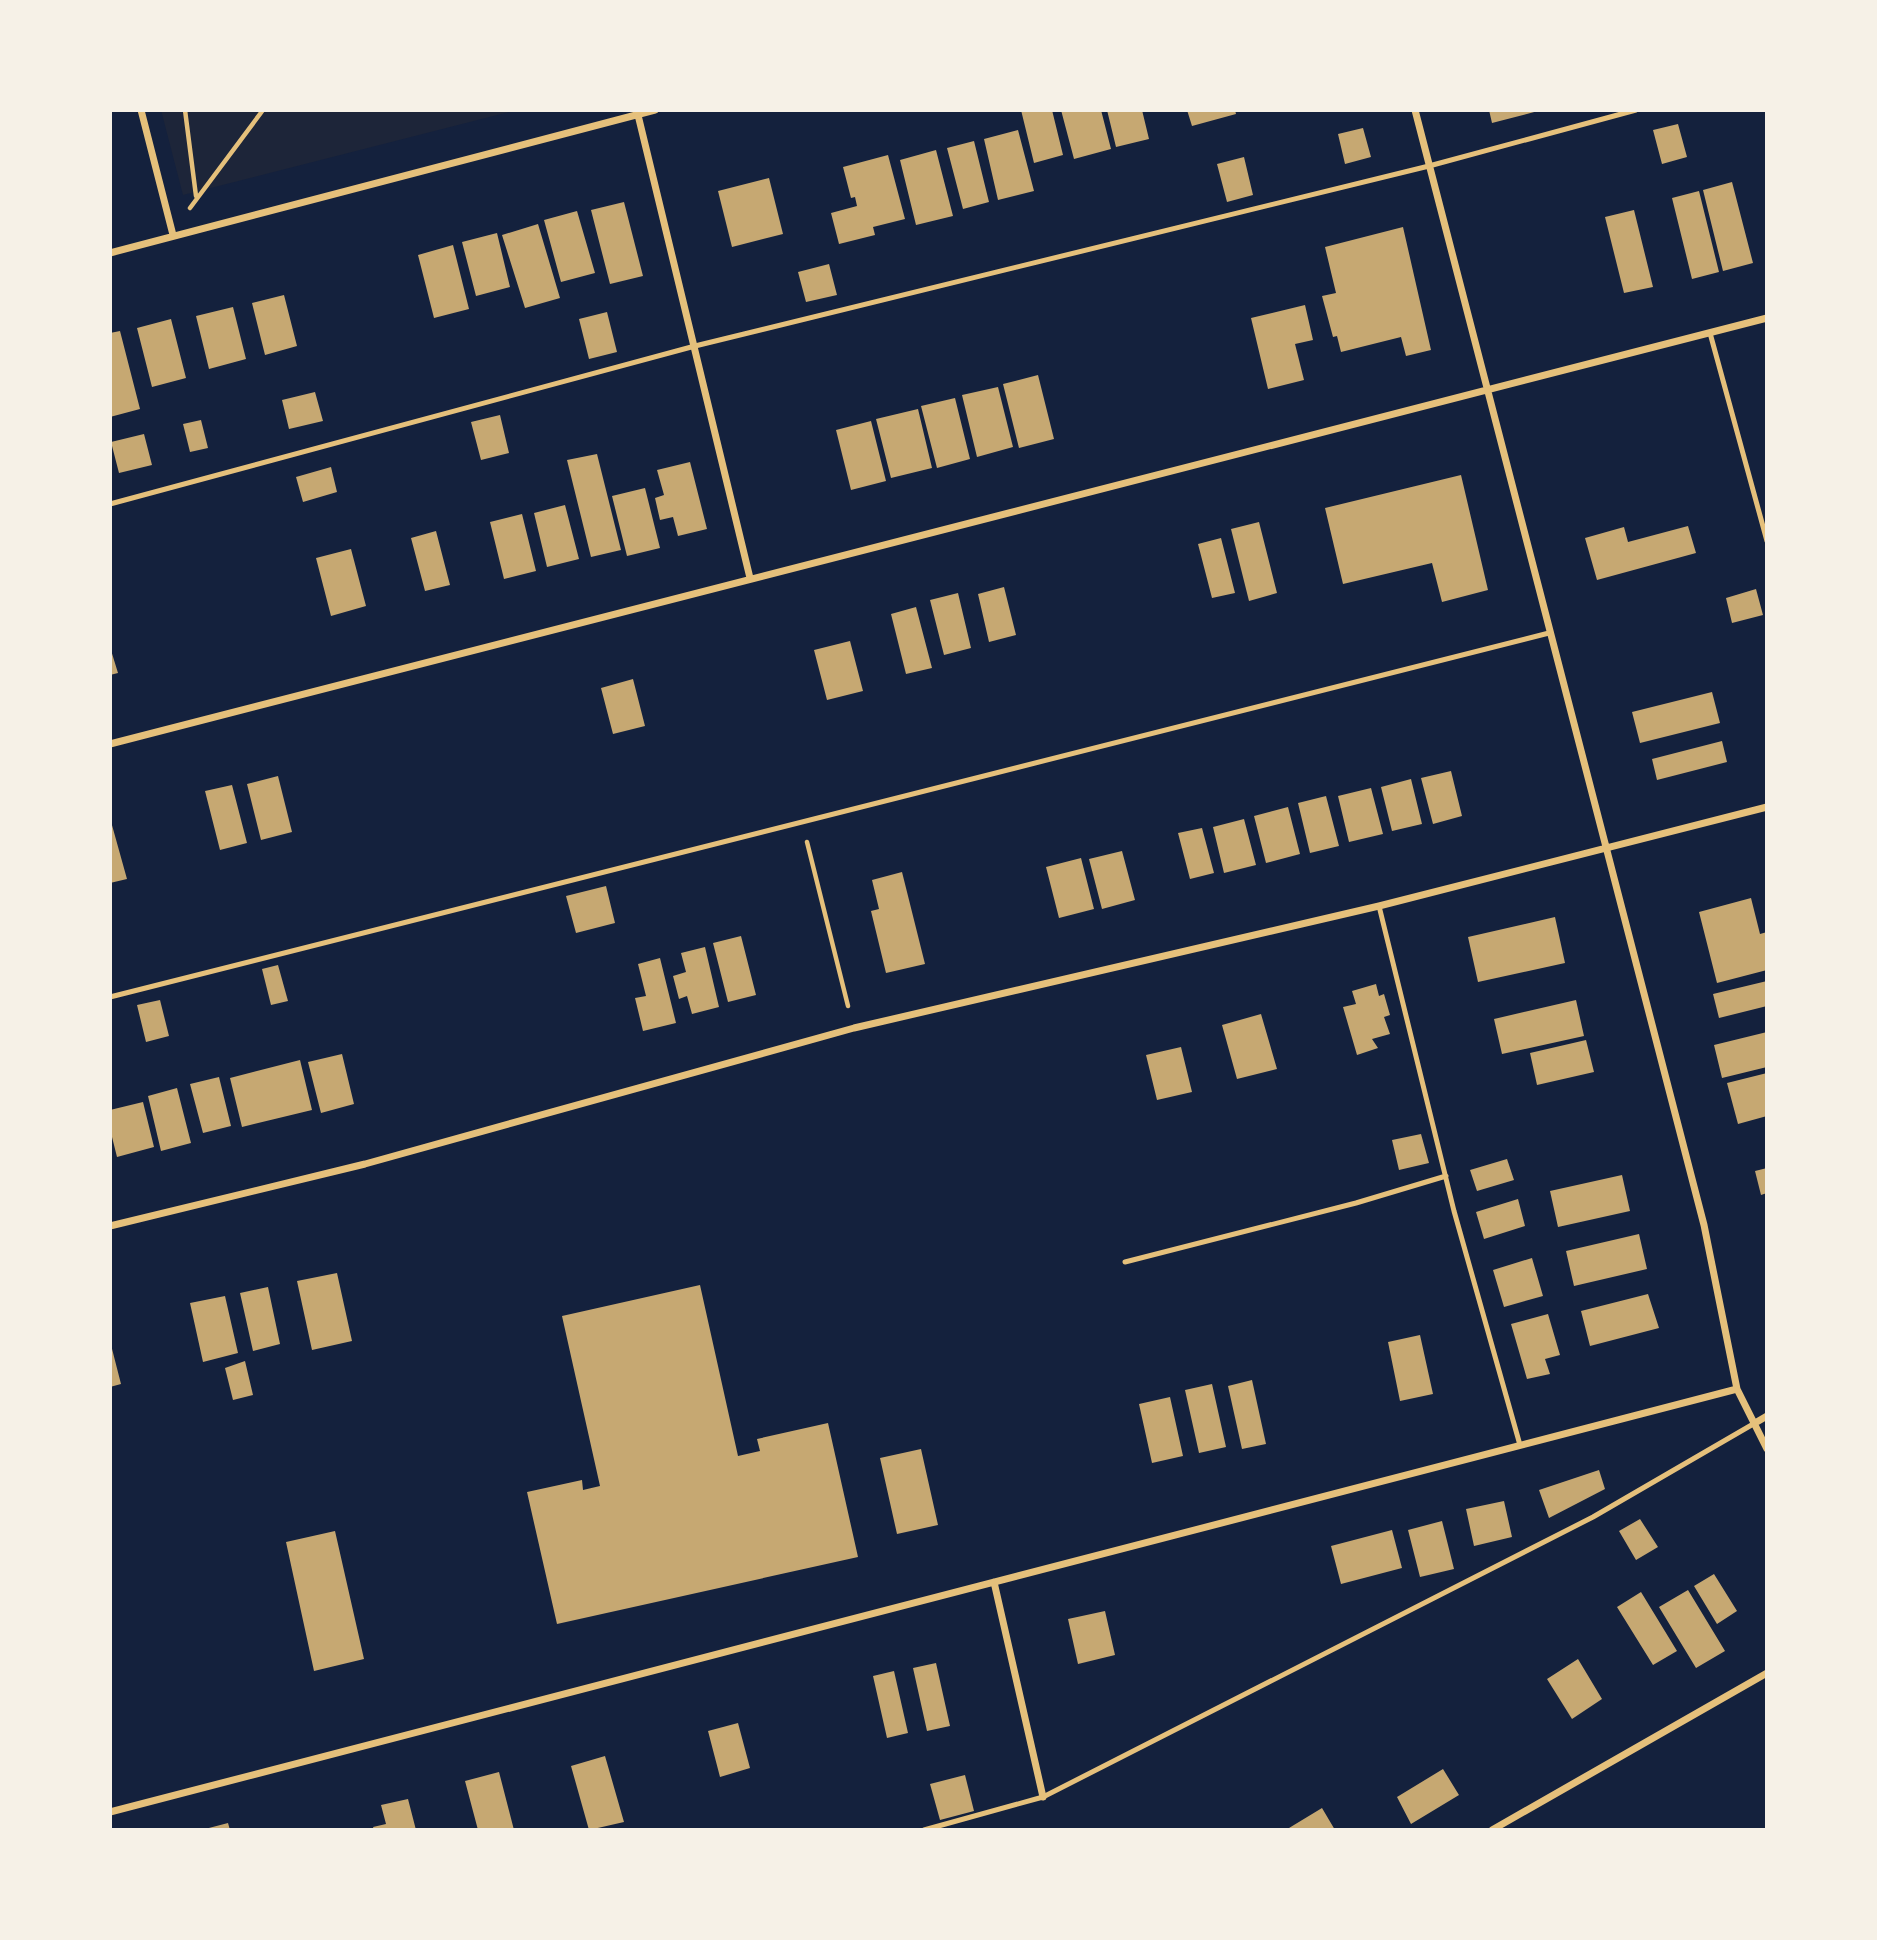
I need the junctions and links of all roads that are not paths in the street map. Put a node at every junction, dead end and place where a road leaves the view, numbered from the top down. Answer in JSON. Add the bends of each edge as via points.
{"nodes":[{"id":1,"x":141,"y":110,"type":"edge"},
{"id":2,"x":655,"y":110,"type":"edge"},
{"id":3,"x":1415,"y":110,"type":"edge"},
{"id":4,"x":1636,"y":110,"type":"edge"},
{"id":5,"x":638,"y":114,"type":"junction"},
{"id":6,"x":1429,"y":166,"type":"junction"},
{"id":7,"x":173,"y":235,"type":"junction"},
{"id":8,"x":110,"y":253,"type":"edge"},
{"id":9,"x":1767,"y":318,"type":"edge"},
{"id":10,"x":1710,"y":333,"type":"junction"},
{"id":11,"x":695,"y":346,"type":"junction"},
{"id":12,"x":1487,"y":388,"type":"junction"},
{"id":13,"x":110,"y":504,"type":"edge"},
{"id":14,"x":1767,"y":541,"type":"edge"},
{"id":15,"x":750,"y":578,"type":"junction"},
{"id":16,"x":1549,"y":633,"type":"junction"},
{"id":17,"x":110,"y":744,"type":"edge"},
{"id":18,"x":1767,"y":807,"type":"edge"},
{"id":19,"x":1607,"y":849,"type":"junction"},
{"id":20,"x":1379,"y":906,"type":"junction"},
{"id":21,"x":110,"y":997,"type":"edge"},
{"id":22,"x":1446,"y":1176,"type":"junction"},
{"id":23,"x":110,"y":1226,"type":"edge"},
{"id":24,"x":1125,"y":1262,"type":"dead end"},
{"id":25,"x":1737,"y":1389,"type":"junction"},
{"id":26,"x":1767,"y":1416,"type":"edge"},
{"id":27,"x":1755,"y":1423,"type":"junction"},
{"id":28,"x":1520,"y":1445,"type":"junction"},
{"id":29,"x":1767,"y":1449,"type":"edge"},
{"id":30,"x":994,"y":1582,"type":"junction"},
{"id":31,"x":1767,"y":1672,"type":"edge"},
{"id":32,"x":1043,"y":1797,"type":"junction"},
{"id":33,"x":110,"y":1812,"type":"edge"},
{"id":34,"x":924,"y":1830,"type":"edge"},
{"id":35,"x":1492,"y":1830,"type":"edge"}],
"edges":[{"from":1,"to":7,"type":"street"},
{"from":2,"to":5,"type":"street"},
{"from":3,"to":6,"type":"street"},
{"from":4,"to":6,"type":"lane"},
{"from":5,"to":7,"type":"street"},
{"from":5,"to":11,"type":"street"},
{"from":6,"to":11,"type":"lane"},
{"from":6,"to":12,"type":"street"},
{"from":7,"to":8,"type":"street"},
{"from":9,"to":10,"type":"street"},
{"from":10,"to":12,"type":"street"},
{"from":10,"to":14,"type":"lane"},
{"from":11,"to":13,"type":"lane"},
{"from":11,"to":15,"type":"street"},
{"from":12,"to":15,"type":"street"},
{"from":12,"to":16,"type":"street"},
{"from":15,"to":17,"type":"street"},
{"from":16,"to":19,"type":"street"},
{"from":16,"to":21,"type":"lane"},
{"from":18,"to":19,"type":"street"},
{"from":19,"to":20,"type":"street"},
{"from":19,"to":25,"type":"street","via":[[1704,1225]]},
{"from":20,"to":22,"type":"lane"},
{"from":20,"to":23,"type":"street","via":[[854,1028],[365,1164]]},
{"from":22,"to":24,"type":"lane"},
{"from":22,"to":28,"type":"lane"},
{"from":25,"to":27,"type":"street"},
{"from":25,"to":28,"type":"street"},
{"from":26,"to":27,"type":"street"},
{"from":27,"to":29,"type":"street"},
{"from":27,"to":32,"type":"lane","via":[[1593,1517]]},
{"from":28,"to":30,"type":"street"},
{"from":30,"to":32,"type":"street"},
{"from":30,"to":33,"type":"street"},
{"from":31,"to":35,"type":"street"},
{"from":32,"to":34,"type":"lane"}]}
